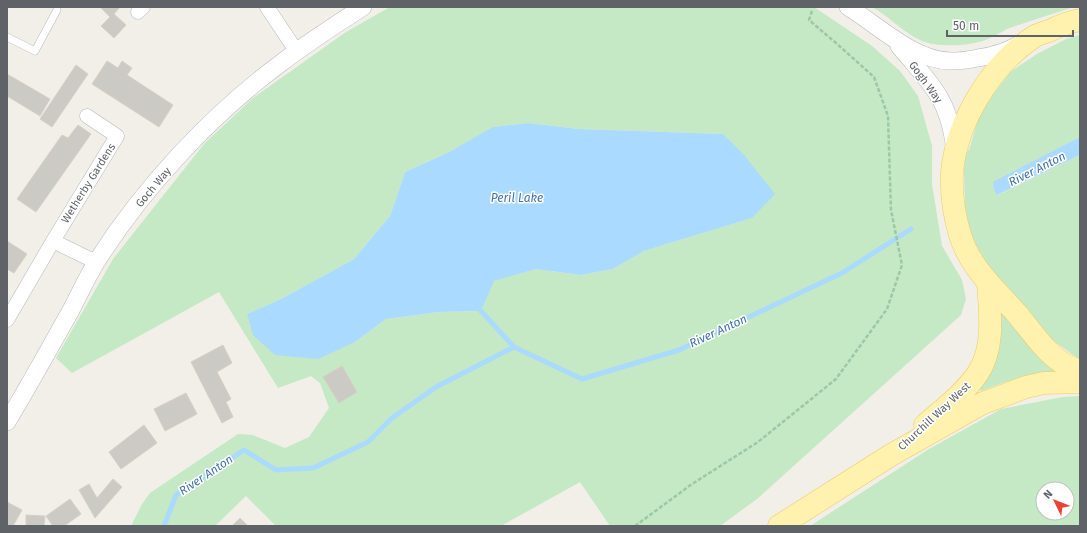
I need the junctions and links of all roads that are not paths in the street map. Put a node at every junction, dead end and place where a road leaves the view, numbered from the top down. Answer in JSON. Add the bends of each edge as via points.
{"nodes":[{"id":1,"x":267,"y":7,"type":"edge"},
{"id":2,"x":363,"y":7,"type":"edge"},
{"id":3,"x":848,"y":7,"type":"edge"},
{"id":4,"x":57,"y":10,"type":"dead end"},
{"id":5,"x":1080,"y":20,"type":"edge"},
{"id":6,"x":7,"y":36,"type":"edge"},
{"id":7,"x":892,"y":36,"type":"junction"},
{"id":8,"x":1033,"y":37,"type":"junction"},
{"id":9,"x":296,"y":52,"type":"junction"},
{"id":10,"x":87,"y":116,"type":"dead end"},
{"id":11,"x":955,"y":155,"type":"junction"},
{"id":12,"x":52,"y":241,"type":"junction"},
{"id":13,"x":96,"y":262,"type":"junction"},
{"id":14,"x":988,"y":283,"type":"junction"},
{"id":15,"x":7,"y":320,"type":"edge"},
{"id":16,"x":1080,"y":372,"type":"edge"},
{"id":17,"x":1080,"y":382,"type":"edge"},
{"id":18,"x":7,"y":422,"type":"edge"},
{"id":19,"x":891,"y":455,"type":"junction"},
{"id":20,"x":779,"y":526,"type":"edge"}],
"edges":[{"from":1,"to":9,"type":"street"},
{"from":2,"to":9,"type":"street","name":"Goch Way"},
{"from":3,"to":7,"type":"street","name":"Gogh Way"},
{"from":4,"to":6,"type":"lane","via":[[35,51]]},
{"from":5,"to":8,"type":"main road"},
{"from":7,"to":8,"type":"street","name":"Gogh Way","via":[[916,52],[949,61],[986,57],[1011,50]]},
{"from":7,"to":11,"type":"street","name":"Gogh Way","via":[[938,96],[949,122]]},
{"from":8,"to":11,"type":"main road","via":[[989,80],[969,113]]},
{"from":9,"to":13,"type":"street","name":"Goch Way","via":[[244,93],[184,150],[137,205]]},
{"from":10,"to":12,"type":"street","name":"Wetherby Gardens","via":[[117,136]]},
{"from":11,"to":14,"type":"main road","via":[[952,194],[960,235],[968,256]]},
{"from":12,"to":13,"type":"street"},
{"from":12,"to":15,"type":"street","name":"Wetherby Gardens"},
{"from":13,"to":18,"type":"street","name":"Goch Way"},
{"from":14,"to":16,"type":"main road","via":[[1045,347],[1061,362]]},
{"from":14,"to":19,"type":"main road","name":"Churchill Way West","via":[[990,332],[984,362],[979,372],[959,395]]},
{"from":17,"to":19,"type":"main road","name":"Churchill Way West","via":[[1026,386],[983,403]]},
{"from":19,"to":20,"type":"main road","name":"Churchill Way West"}]}
